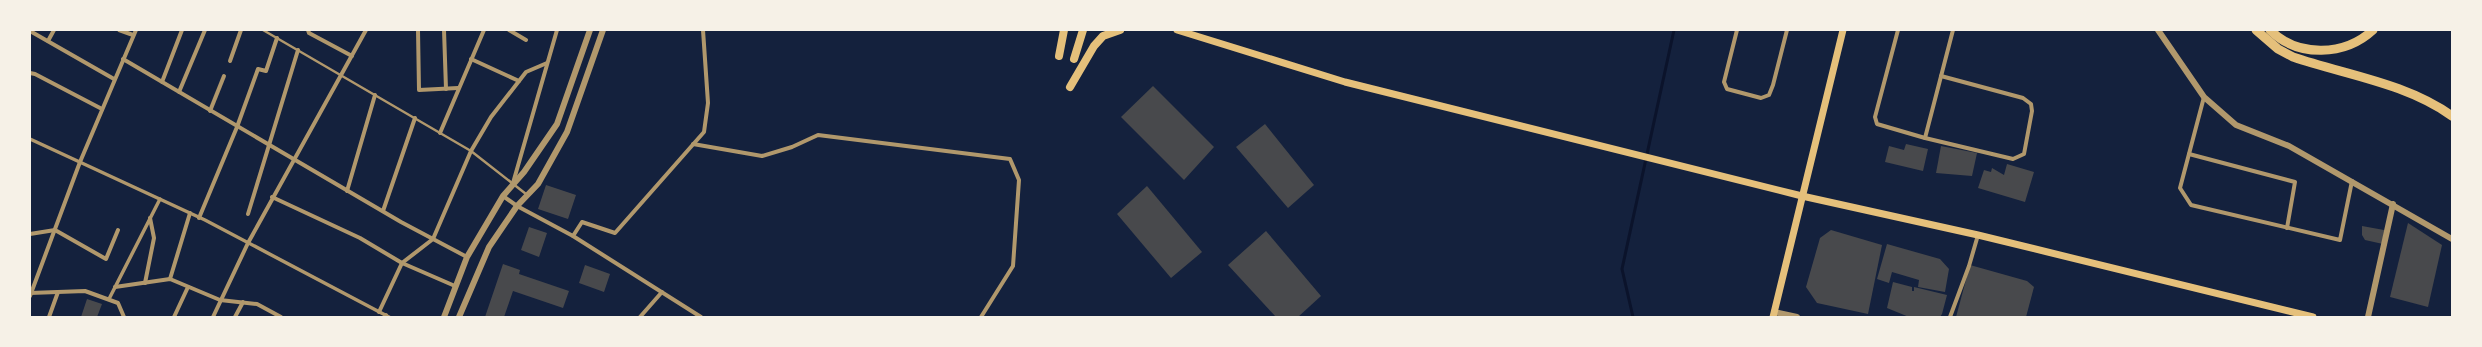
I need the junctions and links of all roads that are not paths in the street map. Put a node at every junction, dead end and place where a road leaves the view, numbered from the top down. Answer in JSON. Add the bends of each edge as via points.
{"nodes":[{"id":1,"x":54,"y":30,"type":"edge"},
{"id":2,"x":119,"y":30,"type":"edge"},
{"id":3,"x":136,"y":30,"type":"edge"},
{"id":4,"x":182,"y":30,"type":"edge"},
{"id":5,"x":205,"y":30,"type":"edge"},
{"id":6,"x":242,"y":30,"type":"edge"},
{"id":7,"x":263,"y":30,"type":"edge"},
{"id":8,"x":308,"y":30,"type":"edge"},
{"id":9,"x":366,"y":30,"type":"edge"},
{"id":10,"x":418,"y":30,"type":"edge"},
{"id":11,"x":444,"y":30,"type":"edge"},
{"id":12,"x":484,"y":30,"type":"edge"},
{"id":13,"x":509,"y":30,"type":"edge"},
{"id":14,"x":558,"y":30,"type":"edge"},
{"id":15,"x":590,"y":30,"type":"edge"},
{"id":16,"x":603,"y":30,"type":"edge"},
{"id":17,"x":703,"y":30,"type":"edge"},
{"id":18,"x":1064,"y":30,"type":"edge"},
{"id":19,"x":1083,"y":30,"type":"edge"},
{"id":20,"x":1120,"y":30,"type":"edge"},
{"id":21,"x":1177,"y":30,"type":"edge"},
{"id":22,"x":1737,"y":30,"type":"edge"},
{"id":23,"x":1787,"y":30,"type":"edge"},
{"id":24,"x":1843,"y":30,"type":"edge"},
{"id":25,"x":1898,"y":30,"type":"edge"},
{"id":26,"x":1953,"y":30,"type":"edge"},
{"id":27,"x":2158,"y":30,"type":"edge"},
{"id":28,"x":2256,"y":30,"type":"edge"},
{"id":29,"x":2270,"y":30,"type":"edge"},
{"id":30,"x":2374,"y":30,"type":"edge"},
{"id":31,"x":33,"y":31,"type":"edge"},
{"id":32,"x":134,"y":36,"type":"junction"},
{"id":33,"x":277,"y":38,"type":"junction"},
{"id":34,"x":526,"y":40,"type":"dead end"},
{"id":35,"x":48,"y":41,"type":"junction"},
{"id":36,"x":298,"y":50,"type":"junction"},
{"id":37,"x":352,"y":56,"type":"junction"},
{"id":38,"x":1059,"y":56,"type":"dead end"},
{"id":39,"x":123,"y":59,"type":"junction"},
{"id":40,"x":471,"y":59,"type":"junction"},
{"id":41,"x":1074,"y":60,"type":"dead end"},
{"id":42,"x":230,"y":61,"type":"dead end"},
{"id":43,"x":547,"y":63,"type":"junction"},
{"id":44,"x":30,"y":73,"type":"edge"},
{"id":45,"x":342,"y":75,"type":"junction"},
{"id":46,"x":224,"y":76,"type":"dead end"},
{"id":47,"x":1941,"y":76,"type":"junction"},
{"id":48,"x":114,"y":79,"type":"junction"},
{"id":49,"x":519,"y":81,"type":"junction"},
{"id":50,"x":162,"y":82,"type":"junction"},
{"id":51,"x":1070,"y":87,"type":"dead end"},
{"id":52,"x":458,"y":88,"type":"junction"},
{"id":53,"x":446,"y":89,"type":"junction"},
{"id":54,"x":179,"y":92,"type":"junction"},
{"id":55,"x":375,"y":95,"type":"junction"},
{"id":56,"x":2204,"y":97,"type":"junction"},
{"id":57,"x":102,"y":109,"type":"junction"},
{"id":58,"x":210,"y":111,"type":"junction"},
{"id":59,"x":2452,"y":116,"type":"edge"},
{"id":60,"x":414,"y":118,"type":"junction"},
{"id":61,"x":237,"y":127,"type":"junction"},
{"id":62,"x":440,"y":133,"type":"junction"},
{"id":63,"x":1925,"y":138,"type":"junction"},
{"id":64,"x":30,"y":139,"type":"edge"},
{"id":65,"x":693,"y":144,"type":"junction"},
{"id":66,"x":268,"y":145,"type":"junction"},
{"id":67,"x":471,"y":151,"type":"junction"},
{"id":68,"x":2189,"y":154,"type":"junction"},
{"id":69,"x":292,"y":159,"type":"junction"},
{"id":70,"x":80,"y":162,"type":"junction"},
{"id":71,"x":2352,"y":180,"type":"junction"},
{"id":72,"x":513,"y":183,"type":"junction"},
{"id":73,"x":347,"y":191,"type":"junction"},
{"id":74,"x":527,"y":195,"type":"junction"},
{"id":75,"x":503,"y":196,"type":"junction"},
{"id":76,"x":1802,"y":196,"type":"junction"},
{"id":77,"x":272,"y":197,"type":"junction"},
{"id":78,"x":160,"y":199,"type":"junction"},
{"id":79,"x":2393,"y":204,"type":"junction"},
{"id":80,"x":517,"y":206,"type":"junction"},
{"id":81,"x":383,"y":211,"type":"junction"},
{"id":82,"x":190,"y":213,"type":"junction"},
{"id":83,"x":248,"y":214,"type":"dead end"},
{"id":84,"x":150,"y":218,"type":"junction"},
{"id":85,"x":199,"y":218,"type":"junction"},
{"id":86,"x":2287,"y":228,"type":"junction"},
{"id":87,"x":55,"y":230,"type":"junction"},
{"id":88,"x":118,"y":230,"type":"dead end"},
{"id":89,"x":30,"y":234,"type":"edge"},
{"id":90,"x":1978,"y":235,"type":"junction"},
{"id":91,"x":573,"y":236,"type":"junction"},
{"id":92,"x":433,"y":239,"type":"junction"},
{"id":93,"x":2452,"y":239,"type":"edge"},
{"id":94,"x":248,"y":243,"type":"junction"},
{"id":95,"x":467,"y":257,"type":"junction"},
{"id":96,"x":402,"y":263,"type":"junction"},
{"id":97,"x":170,"y":279,"type":"junction"},
{"id":98,"x":145,"y":283,"type":"junction"},
{"id":99,"x":455,"y":286,"type":"junction"},
{"id":100,"x":115,"y":287,"type":"junction"},
{"id":101,"x":188,"y":287,"type":"junction"},
{"id":102,"x":58,"y":292,"type":"junction"},
{"id":103,"x":662,"y":292,"type":"junction"},
{"id":104,"x":30,"y":294,"type":"edge"},
{"id":105,"x":109,"y":299,"type":"junction"},
{"id":106,"x":220,"y":300,"type":"junction"},
{"id":107,"x":243,"y":302,"type":"junction"},
{"id":108,"x":379,"y":312,"type":"junction"},
{"id":109,"x":1774,"y":314,"type":"edge"},
{"id":110,"x":387,"y":316,"type":"edge"},
{"id":111,"x":49,"y":317,"type":"edge"},
{"id":112,"x":124,"y":317,"type":"edge"},
{"id":113,"x":174,"y":317,"type":"edge"},
{"id":114,"x":213,"y":317,"type":"edge"},
{"id":115,"x":235,"y":317,"type":"edge"},
{"id":116,"x":281,"y":317,"type":"edge"},
{"id":117,"x":444,"y":317,"type":"edge"},
{"id":118,"x":459,"y":317,"type":"edge"},
{"id":119,"x":640,"y":317,"type":"edge"},
{"id":120,"x":701,"y":317,"type":"edge"},
{"id":121,"x":981,"y":317,"type":"edge"},
{"id":122,"x":1797,"y":317,"type":"edge"},
{"id":123,"x":1950,"y":317,"type":"edge"},
{"id":124,"x":2313,"y":317,"type":"edge"},
{"id":125,"x":2368,"y":317,"type":"edge"}],
"edges":[{"from":1,"to":35,"type":"street"},
{"from":2,"to":32,"type":"street"},
{"from":3,"to":32,"type":"street"},
{"from":4,"to":50,"type":"street"},
{"from":5,"to":54,"type":"street"},
{"from":6,"to":42,"type":"street"},
{"from":7,"to":33,"type":"lane"},
{"from":8,"to":37,"type":"street","via":[[309,33]]},
{"from":9,"to":37,"type":"street"},
{"from":10,"to":53,"type":"street","via":[[420,90]]},
{"from":11,"to":53,"type":"street"},
{"from":12,"to":40,"type":"street"},
{"from":13,"to":34,"type":"street"},
{"from":14,"to":43,"type":"street"},
{"from":15,"to":72,"type":"street","via":[[556,124],[524,172]]},
{"from":16,"to":74,"type":"street","via":[[567,132],[538,184]]},
{"from":17,"to":65,"type":"street","via":[[708,103],[704,132]]},
{"from":18,"to":38,"type":"main road"},
{"from":19,"to":41,"type":"main road"},
{"from":20,"to":51,"type":"main road","via":[[1103,36],[1094,46]]},
{"from":21,"to":76,"type":"main road","via":[[1345,82]]},
{"from":22,"to":23,"type":"street","via":[[1724,82],[1727,89],[1761,98],[1768,95],[1773,85]]},
{"from":24,"to":76,"type":"main road"},
{"from":25,"to":63,"type":"street","via":[[1875,117],[1882,126]]},
{"from":26,"to":47,"type":"street"},
{"from":27,"to":56,"type":"street"},
{"from":28,"to":59,"type":"highway","via":[[2278,49],[2293,57],[2403,91],[2426,100]]},
{"from":29,"to":30,"type":"highway","via":[[2296,47],[2329,50],[2352,44]]},
{"from":31,"to":35,"type":"street"},
{"from":32,"to":39,"type":"street"},
{"from":33,"to":36,"type":"lane"},
{"from":33,"to":61,"type":"street","via":[[266,71],[258,69]]},
{"from":35,"to":48,"type":"street"},
{"from":36,"to":45,"type":"lane"},
{"from":36,"to":66,"type":"street"},
{"from":37,"to":45,"type":"street"},
{"from":39,"to":48,"type":"street"},
{"from":39,"to":50,"type":"street"},
{"from":40,"to":49,"type":"street"},
{"from":40,"to":52,"type":"street"},
{"from":43,"to":49,"type":"street","via":[[526,72]]},
{"from":43,"to":72,"type":"street"},
{"from":44,"to":57,"type":"street"},
{"from":45,"to":55,"type":"lane"},
{"from":45,"to":69,"type":"street"},
{"from":46,"to":58,"type":"street"},
{"from":47,"to":63,"type":"street"},
{"from":47,"to":63,"type":"street","via":[[2023,98],[2031,104],[2024,154],[2013,159]]},
{"from":48,"to":57,"type":"street"},
{"from":49,"to":67,"type":"street","via":[[491,117]]},
{"from":50,"to":54,"type":"street"},
{"from":52,"to":53,"type":"street"},
{"from":52,"to":62,"type":"street"},
{"from":54,"to":58,"type":"street"},
{"from":55,"to":60,"type":"lane"},
{"from":55,"to":73,"type":"street"},
{"from":56,"to":68,"type":"street"},
{"from":56,"to":71,"type":"street","via":[[2236,125],[2289,146]]},
{"from":57,"to":70,"type":"street"},
{"from":58,"to":61,"type":"street"},
{"from":60,"to":62,"type":"lane"},
{"from":60,"to":81,"type":"street"},
{"from":61,"to":66,"type":"street"},
{"from":61,"to":85,"type":"street"},
{"from":62,"to":67,"type":"lane"},
{"from":64,"to":70,"type":"street"},
{"from":65,"to":91,"type":"street","via":[[615,233],[582,222]]},
{"from":65,"to":121,"type":"street","via":[[762,156],[792,147],[818,135],[1010,159],[1019,180],[1013,266]]},
{"from":66,"to":69,"type":"street"},
{"from":66,"to":83,"type":"street"},
{"from":67,"to":72,"type":"lane"},
{"from":67,"to":92,"type":"street"},
{"from":68,"to":86,"type":"street","via":[[2180,188],[2191,205]]},
{"from":68,"to":86,"type":"street","via":[[2295,182]]},
{"from":69,"to":73,"type":"street"},
{"from":69,"to":77,"type":"street"},
{"from":70,"to":78,"type":"street"},
{"from":70,"to":87,"type":"street"},
{"from":71,"to":79,"type":"street"},
{"from":71,"to":86,"type":"street","via":[[2340,240]]},
{"from":72,"to":74,"type":"lane"},
{"from":72,"to":75,"type":"street"},
{"from":73,"to":81,"type":"street"},
{"from":74,"to":80,"type":"street"},
{"from":75,"to":80,"type":"street"},
{"from":75,"to":95,"type":"street"},
{"from":76,"to":90,"type":"main road"},
{"from":76,"to":109,"type":"main road"},
{"from":77,"to":94,"type":"street"},
{"from":77,"to":96,"type":"street","via":[[360,238]]},
{"from":78,"to":82,"type":"street"},
{"from":78,"to":84,"type":"street"},
{"from":79,"to":93,"type":"street"},
{"from":79,"to":125,"type":"street"},
{"from":80,"to":91,"type":"street"},
{"from":80,"to":118,"type":"street","via":[[490,247]]},
{"from":81,"to":92,"type":"street"},
{"from":82,"to":85,"type":"street"},
{"from":82,"to":97,"type":"street"},
{"from":84,"to":98,"type":"street","via":[[154,238]]},
{"from":84,"to":100,"type":"street"},
{"from":85,"to":94,"type":"street"},
{"from":87,"to":88,"type":"street","via":[[106,259]]},
{"from":87,"to":89,"type":"street"},
{"from":87,"to":104,"type":"street"},
{"from":90,"to":123,"type":"street"},
{"from":90,"to":124,"type":"main road"},
{"from":91,"to":103,"type":"street"},
{"from":92,"to":95,"type":"street"},
{"from":92,"to":96,"type":"street"},
{"from":94,"to":106,"type":"street"},
{"from":94,"to":108,"type":"street"},
{"from":95,"to":99,"type":"street"},
{"from":96,"to":99,"type":"street"},
{"from":96,"to":108,"type":"street"},
{"from":97,"to":98,"type":"street"},
{"from":97,"to":101,"type":"street"},
{"from":98,"to":100,"type":"street"},
{"from":99,"to":117,"type":"street"},
{"from":100,"to":105,"type":"street"},
{"from":101,"to":106,"type":"street"},
{"from":101,"to":113,"type":"street"},
{"from":102,"to":104,"type":"street"},
{"from":102,"to":105,"type":"street","via":[[85,291]]},
{"from":102,"to":111,"type":"street"},
{"from":103,"to":119,"type":"street"},
{"from":103,"to":120,"type":"street"},
{"from":105,"to":112,"type":"street","via":[[118,303]]},
{"from":106,"to":107,"type":"street"},
{"from":106,"to":114,"type":"street"},
{"from":107,"to":115,"type":"street"},
{"from":107,"to":116,"type":"street","via":[[257,304]]},
{"from":108,"to":110,"type":"street"},
{"from":109,"to":122,"type":"street"}]}
